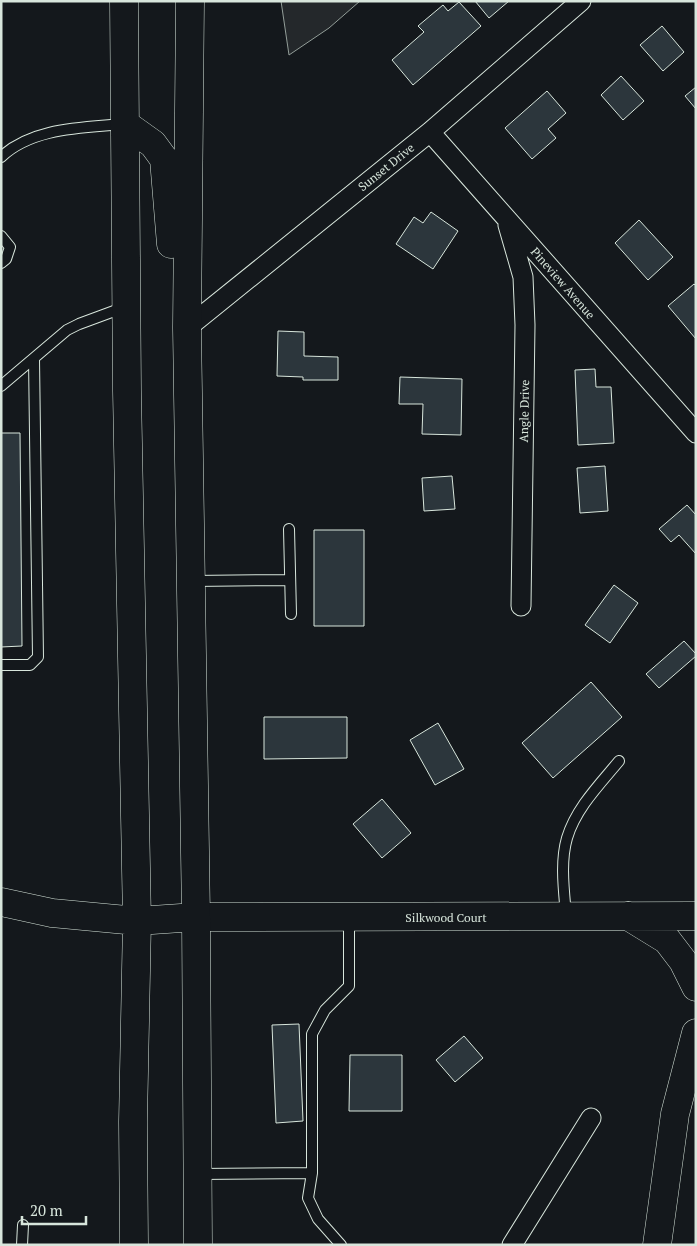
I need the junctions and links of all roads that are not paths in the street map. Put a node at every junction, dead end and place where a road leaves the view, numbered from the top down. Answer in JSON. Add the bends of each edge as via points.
{"nodes":[{"id":1,"x":124,"y":1,"type":"edge"},
{"id":2,"x":190,"y":1,"type":"edge"},
{"id":3,"x":581,"y":1,"type":"edge"},
{"id":4,"x":125,"y":124,"type":"junction"},
{"id":5,"x":430,"y":132,"type":"junction"},
{"id":6,"x":1,"y":157,"type":"edge"},
{"id":7,"x":507,"y":219,"type":"junction"},
{"id":8,"x":1,"y":236,"type":"edge"},
{"id":9,"x":1,"y":263,"type":"edge"},
{"id":10,"x":126,"y":307,"type":"junction"},
{"id":11,"x":188,"y":328,"type":"junction"},
{"id":12,"x":34,"y":359,"type":"junction"},
{"id":13,"x":1,"y":386,"type":"edge"},
{"id":14,"x":696,"y":433,"type":"edge"},
{"id":15,"x":289,"y":529,"type":"dead end"},
{"id":16,"x":290,"y":580,"type":"junction"},
{"id":17,"x":191,"y":581,"type":"junction"},
{"id":18,"x":521,"y":606,"type":"dead end"},
{"id":19,"x":291,"y":614,"type":"dead end"},
{"id":20,"x":1,"y":665,"type":"edge"},
{"id":21,"x":619,"y":761,"type":"dead end"},
{"id":22,"x":1,"y":902,"type":"edge"},
{"id":23,"x":566,"y":916,"type":"junction"},
{"id":24,"x":628,"y":916,"type":"junction"},
{"id":25,"x":696,"y":916,"type":"edge"},
{"id":26,"x":196,"y":917,"type":"junction"},
{"id":27,"x":349,"y":918,"type":"junction"},
{"id":28,"x":137,"y":921,"type":"junction"},
{"id":29,"x":696,"y":987,"type":"edge"},
{"id":30,"x":696,"y":1033,"type":"edge"},
{"id":31,"x":591,"y":1118,"type":"dead end"},
{"id":32,"x":312,"y":1173,"type":"junction"},
{"id":33,"x":197,"y":1174,"type":"junction"},
{"id":34,"x":23,"y":1224,"type":"dead end"},
{"id":35,"x":22,"y":1245,"type":"edge"},
{"id":36,"x":134,"y":1245,"type":"edge"},
{"id":37,"x":198,"y":1245,"type":"edge"},
{"id":38,"x":340,"y":1245,"type":"edge"},
{"id":39,"x":512,"y":1245,"type":"edge"},
{"id":40,"x":657,"y":1245,"type":"edge"}],
"edges":[{"from":1,"to":4,"type":"main road"},
{"from":2,"to":11,"type":"main road"},
{"from":3,"to":5,"type":"street","name":"Sunset Drive"},
{"from":4,"to":6,"type":"lane","via":[[52,132]]},
{"from":4,"to":10,"type":"main road"},
{"from":4,"to":11,"type":"main road","via":[[154,144],[164,159],[171,229],[170,317]]},
{"from":5,"to":7,"type":"street","name":"Pineview Avenue"},
{"from":5,"to":11,"type":"street","name":"Sunset Drive"},
{"from":7,"to":14,"type":"street","name":"Pineview Avenue"},
{"from":7,"to":18,"type":"street","name":"Angle Drive","via":[[523,277],[525,325]]},
{"from":8,"to":9,"type":"lane","via":[[10,247]]},
{"from":10,"to":12,"type":"lane","via":[[67,330]]},
{"from":10,"to":28,"type":"main road"},
{"from":11,"to":17,"type":"main road"},
{"from":12,"to":13,"type":"lane"},
{"from":12,"to":20,"type":"lane","via":[[38,657],[30,665]]},
{"from":15,"to":16,"type":"lane"},
{"from":16,"to":17,"type":"lane"},
{"from":16,"to":19,"type":"lane"},
{"from":17,"to":26,"type":"main road"},
{"from":21,"to":23,"type":"lane","via":[[585,802],[567,838],[563,871]]},
{"from":22,"to":28,"type":"main road","name":"Silkwood Court","via":[[52,912]]},
{"from":23,"to":24,"type":"main road","name":"Silkwood Court"},
{"from":23,"to":27,"type":"main road","name":"Silkwood Court"},
{"from":24,"to":25,"type":"main road","name":"Silkwood Court"},
{"from":24,"to":29,"type":"main road","via":[[668,940]]},
{"from":26,"to":27,"type":"main road","name":"Silkwood Court"},
{"from":26,"to":28,"type":"main road","name":"Silkwood Court"},
{"from":26,"to":33,"type":"main road"},
{"from":27,"to":32,"type":"lane","via":[[349,986],[325,1010],[312,1034]]},
{"from":28,"to":36,"type":"main road"},
{"from":30,"to":40,"type":"main road","via":[[675,1114]]},
{"from":31,"to":39,"type":"street"},
{"from":32,"to":33,"type":"lane"},
{"from":32,"to":38,"type":"lane","via":[[308,1198],[318,1219]]},
{"from":33,"to":37,"type":"main road"},
{"from":34,"to":35,"type":"lane"}]}
